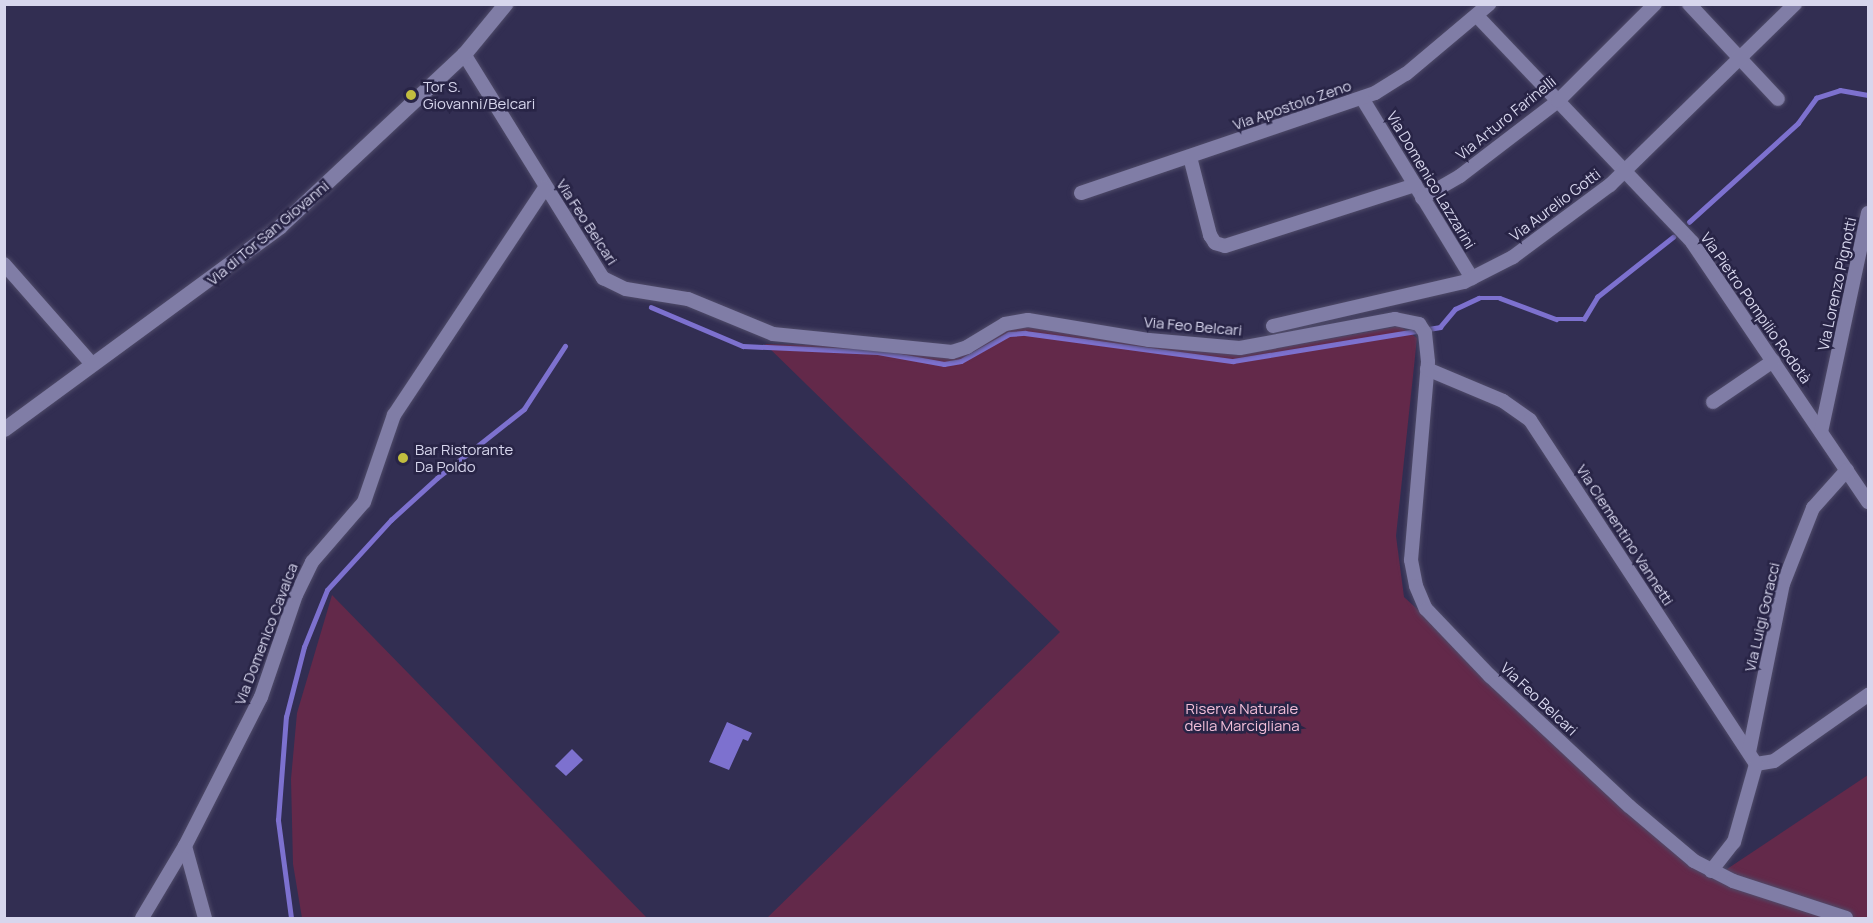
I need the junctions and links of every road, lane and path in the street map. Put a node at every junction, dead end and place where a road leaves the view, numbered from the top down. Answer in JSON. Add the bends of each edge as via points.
{"nodes":[{"id":1,"x":505,"y":4,"type":"edge"},
{"id":2,"x":1489,"y":4,"type":"edge"},
{"id":3,"x":1655,"y":4,"type":"edge"},
{"id":4,"x":1689,"y":4,"type":"edge"},
{"id":5,"x":1795,"y":4,"type":"edge"},
{"id":6,"x":1477,"y":16,"type":"junction"},
{"id":7,"x":464,"y":54,"type":"junction"},
{"id":8,"x":1740,"y":59,"type":"junction"},
{"id":9,"x":1362,"y":98,"type":"junction"},
{"id":10,"x":1778,"y":99,"type":"dead end"},
{"id":11,"x":1558,"y":101,"type":"junction"},
{"id":12,"x":1190,"y":157,"type":"junction"},
{"id":13,"x":1624,"y":172,"type":"junction"},
{"id":14,"x":545,"y":188,"type":"junction"},
{"id":15,"x":1418,"y":192,"type":"junction"},
{"id":16,"x":1081,"y":193,"type":"dead end"},
{"id":17,"x":1869,"y":213,"type":"edge"},
{"id":18,"x":4,"y":264,"type":"edge"},
{"id":19,"x":1472,"y":279,"type":"junction"},
{"id":20,"x":1386,"y":303,"type":"junction"},
{"id":21,"x":1391,"y":320,"type":"junction"},
{"id":22,"x":1273,"y":326,"type":"dead end"},
{"id":23,"x":1773,"y":361,"type":"junction"},
{"id":24,"x":92,"y":364,"type":"junction"},
{"id":25,"x":1427,"y":369,"type":"junction"},
{"id":26,"x":1713,"y":402,"type":"dead end"},
{"id":27,"x":4,"y":429,"type":"edge"},
{"id":28,"x":1821,"y":432,"type":"junction"},
{"id":29,"x":1847,"y":470,"type":"junction"},
{"id":30,"x":1869,"y":502,"type":"edge"},
{"id":31,"x":1869,"y":695,"type":"edge"},
{"id":32,"x":1753,"y":758,"type":"junction"},
{"id":33,"x":185,"y":846,"type":"junction"},
{"id":34,"x":1711,"y":871,"type":"junction"},
{"id":35,"x":142,"y":918,"type":"edge"},
{"id":36,"x":205,"y":918,"type":"edge"},
{"id":37,"x":1846,"y":918,"type":"edge"}],
"edges":[{"from":1,"to":7,"type":"street","name":"Via di Tor San Giovanni"},
{"from":2,"to":6,"type":"street","name":"Via Apostolo Zeno"},
{"from":3,"to":11,"type":"street","name":"Via Arturo Farinelli"},
{"from":4,"to":8,"type":"street"},
{"from":5,"to":8,"type":"street","name":"Via Aurelio Gotti"},
{"from":6,"to":9,"type":"street","name":"Via Apostolo Zeno","via":[[1406,74]]},
{"from":6,"to":11,"type":"street","name":"Via Pietro Pompilio Rodotà"},
{"from":7,"to":14,"type":"street","name":"Via Feo Belcari"},
{"from":7,"to":24,"type":"street","name":"Via di Tor San Giovanni","via":[[280,226],[205,286]]},
{"from":8,"to":10,"type":"street"},
{"from":8,"to":13,"type":"street","name":"Via Aurelio Gotti"},
{"from":9,"to":12,"type":"street","name":"Via Apostolo Zeno"},
{"from":9,"to":15,"type":"street","name":"Via Domenico Lazzarini"},
{"from":11,"to":13,"type":"street","name":"Via Pietro Pompilio Rodotà"},
{"from":11,"to":15,"type":"street","name":"Via Arturo Farinelli","via":[[1460,176]]},
{"from":12,"to":15,"type":"street","name":"Via Arturo Farinelli","via":[[1210,235],[1215,243],[1225,246]]},
{"from":12,"to":16,"type":"street","name":"Via Apostolo Zeno"},
{"from":13,"to":19,"type":"street","name":"Via Aurelio Gotti","via":[[1552,232]]},
{"from":13,"to":23,"type":"street","name":"Via Pietro Pompilio Rodotà","via":[[1692,242]]},
{"from":14,"to":21,"type":"street","name":"Via Feo Belcari","via":[[598,273],[610,283],[687,299],[798,340],[870,341],[952,352],[1005,324],[1028,320],[1149,340],[1240,348]]},
{"from":14,"to":33,"type":"street","name":"Via Domenico Cavalca","via":[[394,415],[364,502],[312,562],[296,595],[261,698]]},
{"from":15,"to":19,"type":"street","name":"Via Domenico Lazzarini"},
{"from":17,"to":28,"type":"street","name":"Via Lorenzo Pignotti"},
{"from":18,"to":24,"type":"street"},
{"from":19,"to":20,"type":"street","name":"Via Aurelio Gotti"},
{"from":20,"to":21,"type":"street"},
{"from":20,"to":22,"type":"street","name":"Via Aurelio Gotti"},
{"from":21,"to":25,"type":"street","name":"Via Feo Belcari","via":[[1410,320],[1422,327]]},
{"from":23,"to":26,"type":"street"},
{"from":23,"to":28,"type":"street","name":"Via Pietro Pompilio Rodotà"},
{"from":24,"to":27,"type":"street","name":"Via di Tor San Giovanni"},
{"from":25,"to":32,"type":"street","name":"Via Clementino Vannetti","via":[[1508,404],[1530,420]]},
{"from":25,"to":34,"type":"street","name":"Via Feo Belcari","via":[[1411,546],[1416,586],[1426,609],[1490,676],[1629,806]]},
{"from":28,"to":29,"type":"street","name":"Via Pietro Pompilio Rodotà"},
{"from":29,"to":30,"type":"street","name":"Via Pietro Pompilio Rodotà"},
{"from":29,"to":32,"type":"street","name":"Via Luigi Goracci","via":[[1813,508],[1783,584]]},
{"from":31,"to":32,"type":"street","via":[[1774,761]]},
{"from":32,"to":34,"type":"street","name":"Via Luigi Goracci","via":[[1734,842]]},
{"from":33,"to":35,"type":"street","name":"Via Domenico Cavalca"},
{"from":33,"to":36,"type":"street"},
{"from":34,"to":37,"type":"street","name":"Via Feo Belcari"}]}
